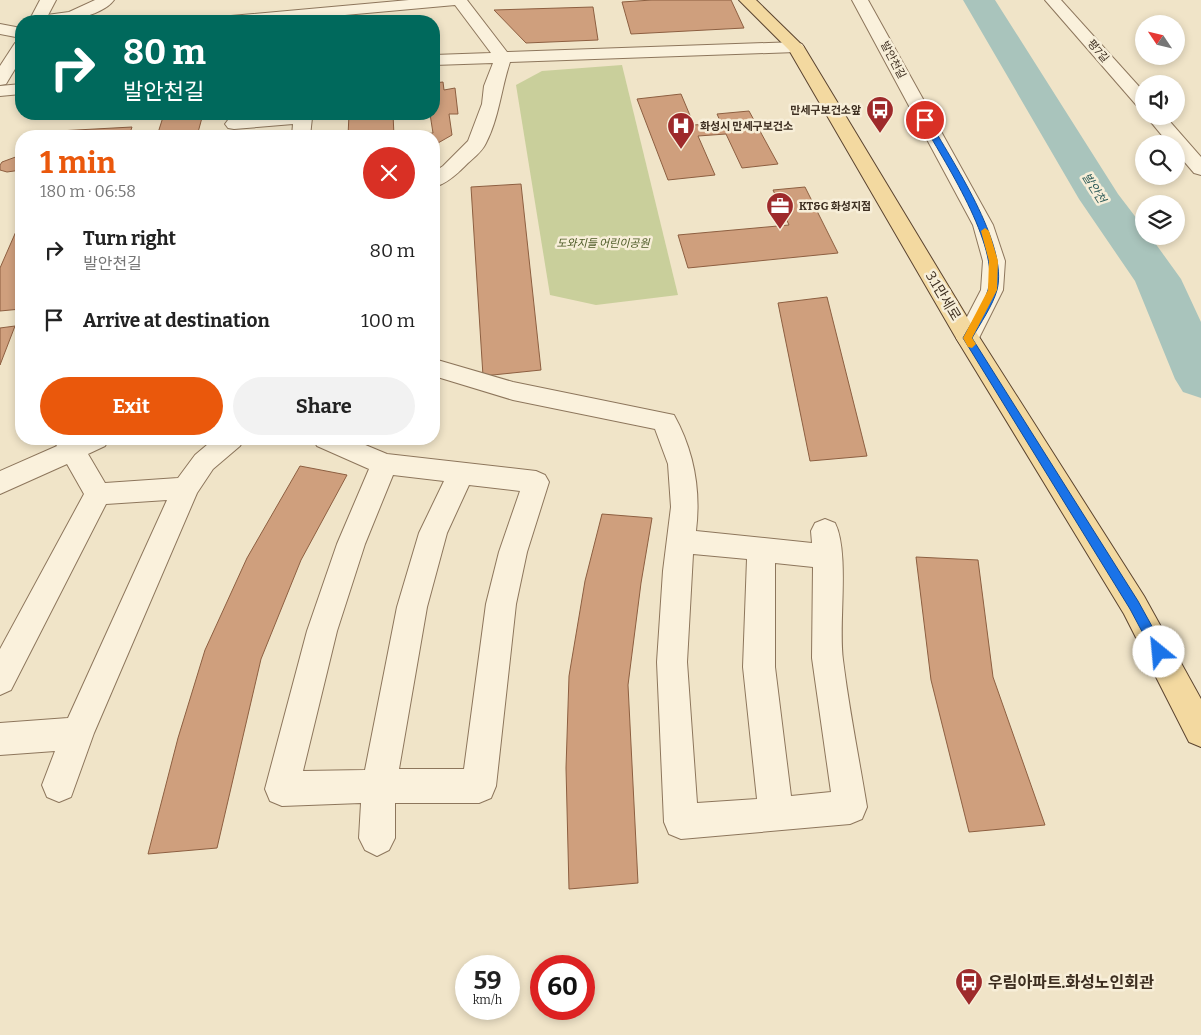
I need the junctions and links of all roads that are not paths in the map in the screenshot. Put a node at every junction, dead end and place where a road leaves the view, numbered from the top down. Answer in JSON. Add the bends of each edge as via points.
{"nodes":[{"id":1,"x":48,"y":0,"type":"edge"},
{"id":2,"x":106,"y":0,"type":"edge"},
{"id":3,"x":459,"y":0,"type":"edge"},
{"id":4,"x":747,"y":0,"type":"edge"},
{"id":5,"x":860,"y":0,"type":"edge"},
{"id":6,"x":1053,"y":0,"type":"edge"},
{"id":7,"x":311,"y":7,"type":"edge"},
{"id":8,"x":41,"y":15,"type":"edge"},
{"id":9,"x":81,"y":15,"type":"edge"},
{"id":10,"x":244,"y":15,"type":"edge"},
{"id":11,"x":0,"y":29,"type":"edge"},
{"id":12,"x":15,"y":32,"type":"edge"},
{"id":13,"x":796,"y":47,"type":"junction"},
{"id":14,"x":15,"y":56,"type":"edge"},
{"id":15,"x":503,"y":58,"type":"junction"},
{"id":16,"x":440,"y":60,"type":"edge"},
{"id":17,"x":0,"y":80,"type":"edge"},
{"id":18,"x":15,"y":89,"type":"edge"},
{"id":19,"x":0,"y":91,"type":"edge"},
{"id":20,"x":1135,"y":93,"type":"edge"},
{"id":21,"x":283,"y":120,"type":"edge"},
{"id":22,"x":234,"y":125,"type":"edge"},
{"id":23,"x":1163,"y":125,"type":"edge"},
{"id":24,"x":1201,"y":169,"type":"edge"},
{"id":25,"x":440,"y":177,"type":"edge"},
{"id":26,"x":968,"y":338,"type":"junction"},
{"id":27,"x":440,"y":369,"type":"edge"},
{"id":28,"x":66,"y":445,"type":"edge"},
{"id":29,"x":69,"y":445,"type":"edge"},
{"id":30,"x":224,"y":445,"type":"edge"},
{"id":31,"x":340,"y":445,"type":"edge"},
{"id":32,"x":384,"y":464,"type":"junction"},
{"id":33,"x":461,"y":473,"type":"junction"},
{"id":34,"x":0,"y":483,"type":"edge"},
{"id":35,"x":186,"y":488,"type":"junction"},
{"id":36,"x":98,"y":494,"type":"junction"},
{"id":37,"x":681,"y":541,"type":"junction"},
{"id":38,"x":761,"y":549,"type":"junction"},
{"id":39,"x":0,"y":680,"type":"edge"},
{"id":40,"x":1201,"y":732,"type":"edge"},
{"id":41,"x":78,"y":733,"type":"junction"},
{"id":42,"x":0,"y":739,"type":"edge"},
{"id":43,"x":59,"y":785,"type":"dead end"},
{"id":44,"x":379,"y":786,"type":"junction"},
{"id":45,"x":776,"y":815,"type":"junction"},
{"id":46,"x":377,"y":838,"type":"dead end"}],
"edges":[{"from":1,"to":8,"type":"street"},
{"from":2,"to":9,"type":"street"},
{"from":3,"to":7,"type":"street"},
{"from":3,"to":15,"type":"street"},
{"from":4,"to":13,"type":"main road","name":"3.1만세로"},
{"from":5,"to":26,"type":"street","name":"발안천길","via":[[983,225],[994,261],[992,290]]},
{"from":6,"to":20,"type":"street","name":"평7길"},
{"from":7,"to":10,"type":"street"},
{"from":11,"to":12,"type":"street"},
{"from":13,"to":15,"type":"street"},
{"from":13,"to":26,"type":"main road","name":"3.1만세로"},
{"from":14,"to":17,"type":"street"},
{"from":15,"to":16,"type":"street"},
{"from":15,"to":25,"type":"street","via":[[477,143]]},
{"from":18,"to":19,"type":"street"},
{"from":21,"to":22,"type":"street"},
{"from":23,"to":24,"type":"street"},
{"from":26,"to":40,"type":"main road","name":"3.1만세로","via":[[1134,605]]},
{"from":27,"to":37,"type":"street","via":[[513,391],[665,422],[680,464],[685,507]]},
{"from":28,"to":34,"type":"street"},
{"from":29,"to":36,"type":"street"},
{"from":30,"to":35,"type":"street","via":[[204,462]]},
{"from":31,"to":32,"type":"street"},
{"from":32,"to":33,"type":"street"},
{"from":32,"to":44,"type":"street","via":[[351,544],[322,631],[282,789]]},
{"from":33,"to":44,"type":"street","via":[[433,533],[412,607]]},
{"from":33,"to":44,"type":"street","via":[[536,482],[513,552],[501,604],[479,786]]},
{"from":35,"to":36,"type":"street"},
{"from":35,"to":41,"type":"street"},
{"from":36,"to":39,"type":"street"},
{"from":37,"to":38,"type":"street"},
{"from":37,"to":45,"type":"street","via":[[672,662],[681,822]]},
{"from":38,"to":45,"type":"street","via":[[759,667]]},
{"from":38,"to":45,"type":"street","via":[[826,544],[827,658],[850,806]]},
{"from":41,"to":42,"type":"street"},
{"from":41,"to":43,"type":"street"},
{"from":44,"to":46,"type":"street"}]}
